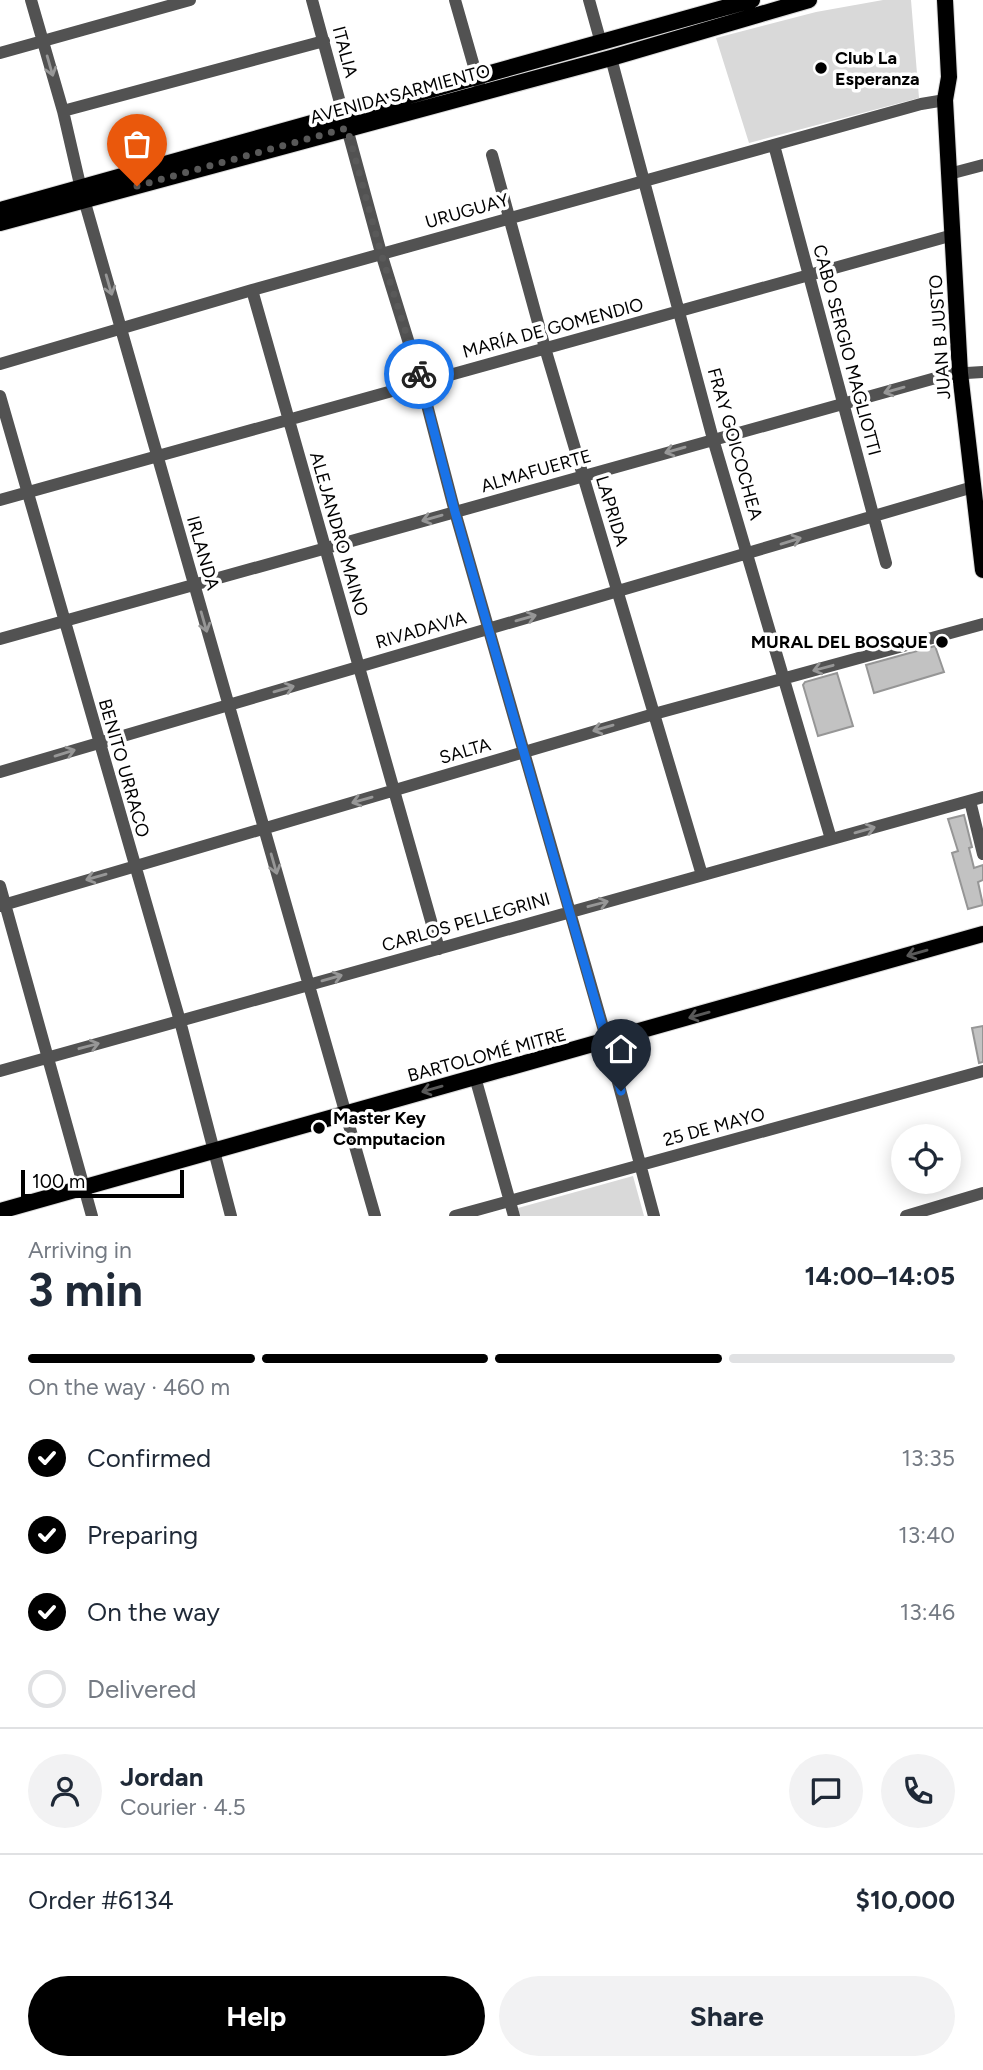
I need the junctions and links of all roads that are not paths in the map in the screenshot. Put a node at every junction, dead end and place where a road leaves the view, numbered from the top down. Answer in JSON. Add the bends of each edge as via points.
{"nodes":[{"id":1,"x":32,"y":0,"type":"edge"},
{"id":2,"x":190,"y":0,"type":"edge"},
{"id":3,"x":312,"y":0,"type":"edge"},
{"id":4,"x":456,"y":0,"type":"edge"},
{"id":5,"x":589,"y":0,"type":"edge"},
{"id":6,"x":752,"y":0,"type":"edge"},
{"id":7,"x":809,"y":0,"type":"edge"},
{"id":8,"x":937,"y":0,"type":"edge"},
{"id":9,"x":174,"y":2,"type":"edge"},
{"id":10,"x":732,"y":3,"type":"edge"},
{"id":11,"x":324,"y":41,"type":"junction"},
{"id":12,"x":43,"y":42,"type":"junction"},
{"id":13,"x":601,"y":43,"type":"junction"},
{"id":14,"x":0,"y":53,"type":"edge"},
{"id":15,"x":611,"y":58,"type":"junction"},
{"id":16,"x":477,"y":75,"type":"junction"},
{"id":17,"x":481,"y":93,"type":"junction"},
{"id":18,"x":945,"y":100,"type":"junction"},
{"id":19,"x":64,"y":111,"type":"junction"},
{"id":20,"x":345,"y":120,"type":"junction"},
{"id":21,"x":774,"y":145,"type":"junction"},
{"id":22,"x":492,"y":155,"type":"dead end"},
{"id":23,"x":983,"y":165,"type":"edge"},
{"id":24,"x":949,"y":174,"type":"junction"},
{"id":25,"x":646,"y":181,"type":"junction"},
{"id":26,"x":83,"y":194,"type":"junction"},
{"id":27,"x":0,"y":210,"type":"edge"},
{"id":28,"x":509,"y":217,"type":"junction"},
{"id":29,"x":0,"y":223,"type":"edge"},
{"id":30,"x":953,"y":235,"type":"junction"},
{"id":31,"x":381,"y":253,"type":"junction"},
{"id":32,"x":809,"y":275,"type":"junction"},
{"id":33,"x":252,"y":290,"type":"junction"},
{"id":34,"x":681,"y":310,"type":"junction"},
{"id":35,"x":122,"y":329,"type":"junction"},
{"id":36,"x":545,"y":348,"type":"junction"},
{"id":37,"x":0,"y":364,"type":"edge"},
{"id":38,"x":983,"y":372,"type":"edge"},
{"id":39,"x":960,"y":373,"type":"junction"},
{"id":40,"x":422,"y":382,"type":"junction"},
{"id":41,"x":0,"y":396,"type":"edge"},
{"id":42,"x":844,"y":404,"type":"junction"},
{"id":43,"x":289,"y":419,"type":"junction"},
{"id":44,"x":713,"y":439,"type":"junction"},
{"id":45,"x":157,"y":456,"type":"junction"},
{"id":46,"x":583,"y":476,"type":"junction"},
{"id":47,"x":973,"y":487,"type":"junction"},
{"id":48,"x":26,"y":492,"type":"junction"},
{"id":49,"x":0,"y":500,"type":"edge"},
{"id":50,"x":455,"y":512,"type":"junction"},
{"id":51,"x":873,"y":516,"type":"junction"},
{"id":52,"x":325,"y":548,"type":"junction"},
{"id":53,"x":749,"y":554,"type":"junction"},
{"id":54,"x":886,"y":564,"type":"dead end"},
{"id":55,"x":983,"y":570,"type":"edge"},
{"id":56,"x":194,"y":585,"type":"junction"},
{"id":57,"x":618,"y":591,"type":"junction"},
{"id":58,"x":64,"y":621,"type":"junction"},
{"id":59,"x":983,"y":624,"type":"edge"},
{"id":60,"x":489,"y":629,"type":"junction"},
{"id":61,"x":0,"y":639,"type":"edge"},
{"id":62,"x":359,"y":667,"type":"junction"},
{"id":63,"x":785,"y":678,"type":"junction"},
{"id":64,"x":228,"y":705,"type":"junction"},
{"id":65,"x":654,"y":713,"type":"junction"},
{"id":66,"x":99,"y":743,"type":"junction"},
{"id":67,"x":524,"y":752,"type":"junction"},
{"id":68,"x":0,"y":772,"type":"edge"},
{"id":69,"x":394,"y":790,"type":"junction"},
{"id":70,"x":983,"y":797,"type":"edge"},
{"id":71,"x":970,"y":801,"type":"junction"},
{"id":72,"x":263,"y":828,"type":"junction"},
{"id":73,"x":831,"y":839,"type":"junction"},
{"id":74,"x":983,"y":853,"type":"edge"},
{"id":75,"x":134,"y":866,"type":"junction"},
{"id":76,"x":702,"y":876,"type":"junction"},
{"id":77,"x":0,"y":886,"type":"edge"},
{"id":78,"x":3,"y":905,"type":"edge"},
{"id":79,"x":571,"y":911,"type":"junction"},
{"id":80,"x":983,"y":934,"type":"edge"},
{"id":81,"x":439,"y":948,"type":"junction"},
{"id":82,"x":308,"y":985,"type":"junction"},
{"id":83,"x":180,"y":1021,"type":"junction"},
{"id":84,"x":607,"y":1041,"type":"junction"},
{"id":85,"x":47,"y":1057,"type":"junction"},
{"id":86,"x":0,"y":1071,"type":"edge"},
{"id":87,"x":983,"y":1071,"type":"edge"},
{"id":88,"x":475,"y":1077,"type":"junction"},
{"id":89,"x":345,"y":1114,"type":"junction"},
{"id":90,"x":213,"y":1150,"type":"junction"},
{"id":91,"x":640,"y":1165,"type":"junction"},
{"id":92,"x":83,"y":1187,"type":"junction"},
{"id":93,"x":983,"y":1194,"type":"edge"},
{"id":94,"x":509,"y":1200,"type":"junction"},
{"id":95,"x":0,"y":1211,"type":"edge"},
{"id":96,"x":932,"y":1212,"type":"edge"},
{"id":97,"x":92,"y":1216,"type":"edge"},
{"id":98,"x":231,"y":1216,"type":"edge"},
{"id":99,"x":375,"y":1216,"type":"edge"},
{"id":100,"x":455,"y":1216,"type":"edge"},
{"id":101,"x":514,"y":1216,"type":"edge"},
{"id":102,"x":654,"y":1216,"type":"edge"},
{"id":103,"x":906,"y":1216,"type":"edge"}],
"edges":[{"from":1,"to":12,"type":"street","name":"IRLANDA"},
{"from":2,"to":9,"type":"street"},
{"from":3,"to":11,"type":"street","name":"ITALIA"},
{"from":4,"to":16,"type":"street"},
{"from":5,"to":13,"type":"street"},
{"from":6,"to":10,"type":"main road","name":"AVENIDA SARMIENTO"},
{"from":7,"to":15,"type":"main road","name":"AVENIDA SARMIENTO"},
{"from":8,"to":18,"type":"main road","name":"JUAN B JUSTO","via":[[939,79]]},
{"from":9,"to":12,"type":"street"},
{"from":10,"to":13,"type":"main road","name":"AVENIDA SARMIENTO"},
{"from":11,"to":19,"type":"street"},
{"from":11,"to":20,"type":"street","name":"ITALIA"},
{"from":12,"to":14,"type":"street"},
{"from":12,"to":19,"type":"street","name":"IRLANDA","one_way":true},
{"from":13,"to":16,"type":"main road","name":"AVENIDA SARMIENTO"},
{"from":15,"to":17,"type":"main road","name":"AVENIDA SARMIENTO"},
{"from":15,"to":25,"type":"street","name":"FRAY GOICOCHEA"},
{"from":16,"to":17,"type":"street"},
{"from":16,"to":20,"type":"main road","name":"AVENIDA SARMIENTO"},
{"from":17,"to":20,"type":"main road","name":"AVENIDA SARMIENTO"},
{"from":18,"to":21,"type":"street","name":"URUGUAY"},
{"from":18,"to":24,"type":"main road","name":"JUAN B JUSTO"},
{"from":19,"to":26,"type":"street","name":"IRLANDA"},
{"from":20,"to":26,"type":"main road","name":"AVENIDA SARMIENTO"},
{"from":20,"to":31,"type":"street","name":"ITALIA"},
{"from":21,"to":25,"type":"street","name":"URUGUAY"},
{"from":21,"to":32,"type":"street","name":"CABO SERGIO MAGLIOTTI"},
{"from":22,"to":28,"type":"street","name":"LAPRIDA"},
{"from":23,"to":24,"type":"street"},
{"from":24,"to":30,"type":"main road","name":"JUAN B JUSTO"},
{"from":25,"to":28,"type":"street","name":"URUGUAY"},
{"from":25,"to":34,"type":"street","name":"FRAY GOICOCHEA"},
{"from":26,"to":27,"type":"main road","name":"AVENIDA SARMIENTO"},
{"from":26,"to":29,"type":"main road","name":"AVENIDA SARMIENTO"},
{"from":26,"to":35,"type":"street","name":"IRLANDA","one_way":true},
{"from":28,"to":31,"type":"street","name":"URUGUAY"},
{"from":28,"to":36,"type":"street","name":"LAPRIDA"},
{"from":30,"to":32,"type":"street","name":"MARÍA DE GOMENDIO"},
{"from":30,"to":39,"type":"main road","name":"JUAN B JUSTO"},
{"from":31,"to":33,"type":"street","name":"URUGUAY"},
{"from":31,"to":40,"type":"street","name":"ITALIA"},
{"from":32,"to":34,"type":"street","name":"MARÍA DE GOMENDIO"},
{"from":32,"to":42,"type":"street","name":"CABO SERGIO MAGLIOTTI"},
{"from":33,"to":35,"type":"street","name":"URUGUAY"},
{"from":33,"to":43,"type":"street","name":"ALEJANDRO MAINO"},
{"from":34,"to":36,"type":"street","name":"MARÍA DE GOMENDIO"},
{"from":34,"to":44,"type":"street","name":"FRAY GOICOCHEA"},
{"from":35,"to":37,"type":"street","name":"URUGUAY"},
{"from":35,"to":45,"type":"street","name":"IRLANDA"},
{"from":36,"to":40,"type":"street","name":"MARÍA DE GOMENDIO"},
{"from":36,"to":46,"type":"street","name":"LAPRIDA"},
{"from":38,"to":39,"type":"street"},
{"from":39,"to":42,"type":"street","name":"ALMAFUERTE","one_way":true},
{"from":39,"to":47,"type":"main road","name":"JUAN B JUSTO"},
{"from":40,"to":43,"type":"street","name":"MARÍA DE GOMENDIO"},
{"from":40,"to":50,"type":"street","name":"ITALIA"},
{"from":41,"to":48,"type":"street","name":"BENITO URRACO"},
{"from":42,"to":44,"type":"street","name":"ALMAFUERTE"},
{"from":42,"to":51,"type":"street","name":"CABO SERGIO MAGLIOTTI"},
{"from":43,"to":45,"type":"street","name":"MARÍA DE GOMENDIO"},
{"from":43,"to":52,"type":"street","name":"ALEJANDRO MAINO"},
{"from":44,"to":46,"type":"street","name":"ALMAFUERTE","one_way":true},
{"from":44,"to":53,"type":"street","name":"FRAY GOICOCHEA"},
{"from":45,"to":48,"type":"street","name":"MARÍA DE GOMENDIO"},
{"from":45,"to":56,"type":"street","name":"IRLANDA"},
{"from":46,"to":50,"type":"street","name":"ALMAFUERTE"},
{"from":46,"to":57,"type":"street","name":"LAPRIDA"},
{"from":47,"to":51,"type":"street","name":"RIVADAVIA"},
{"from":47,"to":55,"type":"main road","name":"JUAN B JUSTO"},
{"from":48,"to":49,"type":"street","name":"MARÍA DE GOMENDIO"},
{"from":48,"to":58,"type":"street","name":"BENITO URRACO"},
{"from":50,"to":52,"type":"street","name":"ALMAFUERTE","one_way":true},
{"from":50,"to":60,"type":"street","name":"ITALIA"},
{"from":53,"to":51,"type":"street","name":"RIVADAVIA","one_way":true},
{"from":51,"to":54,"type":"street","name":"CABO SERGIO MAGLIOTTI"},
{"from":52,"to":56,"type":"street","name":"ALMAFUERTE"},
{"from":52,"to":62,"type":"street","name":"ALEJANDRO MAINO"},
{"from":53,"to":57,"type":"street","name":"RIVADAVIA"},
{"from":53,"to":63,"type":"street","name":"FRAY GOICOCHEA"},
{"from":56,"to":58,"type":"street","name":"ALMAFUERTE"},
{"from":56,"to":64,"type":"street","name":"IRLANDA","one_way":true},
{"from":60,"to":57,"type":"street","name":"RIVADAVIA","one_way":true},
{"from":57,"to":65,"type":"street","name":"LAPRIDA"},
{"from":58,"to":61,"type":"street","name":"ALMAFUERTE"},
{"from":58,"to":66,"type":"street","name":"BENITO URRACO"},
{"from":59,"to":63,"type":"street","name":"SALTA","one_way":true},
{"from":60,"to":62,"type":"street","name":"RIVADAVIA"},
{"from":60,"to":67,"type":"street","name":"ITALIA"},
{"from":64,"to":62,"type":"street","name":"RIVADAVIA","one_way":true},
{"from":62,"to":69,"type":"street","name":"ALEJANDRO MAINO"},
{"from":63,"to":65,"type":"street","name":"SALTA"},
{"from":63,"to":73,"type":"street","name":"FRAY GOICOCHEA"},
{"from":64,"to":66,"type":"street","name":"RIVADAVIA"},
{"from":64,"to":72,"type":"street","name":"IRLANDA"},
{"from":65,"to":67,"type":"street","name":"SALTA","one_way":true},
{"from":65,"to":76,"type":"street","name":"LAPRIDA"},
{"from":68,"to":66,"type":"street","name":"RIVADAVIA","one_way":true},
{"from":66,"to":75,"type":"street","name":"BENITO URRACO"},
{"from":67,"to":69,"type":"street","name":"SALTA"},
{"from":67,"to":79,"type":"street","name":"ITALIA"},
{"from":69,"to":72,"type":"street","name":"SALTA","one_way":true},
{"from":69,"to":81,"type":"street","name":"ALEJANDRO MAINO"},
{"from":70,"to":71,"type":"street","name":"CARLOS PELLEGRINI"},
{"from":73,"to":71,"type":"street","name":"CARLOS PELLEGRINI","one_way":true},
{"from":71,"to":74,"type":"street"},
{"from":72,"to":75,"type":"street","name":"SALTA"},
{"from":72,"to":82,"type":"street","name":"IRLANDA","one_way":true},
{"from":73,"to":76,"type":"street","name":"CARLOS PELLEGRINI"},
{"from":75,"to":78,"type":"street","name":"SALTA","one_way":true},
{"from":75,"to":83,"type":"street","name":"BENITO URRACO"},
{"from":79,"to":76,"type":"street","name":"CARLOS PELLEGRINI","one_way":true},
{"from":77,"to":78,"type":"street"},
{"from":78,"to":85,"type":"street"},
{"from":79,"to":81,"type":"street","name":"CARLOS PELLEGRINI"},
{"from":79,"to":84,"type":"street","name":"ITALIA"},
{"from":80,"to":84,"type":"main road","name":"BARTOLOMÉ MITRE","one_way":true},
{"from":82,"to":81,"type":"street","name":"CARLOS PELLEGRINI","one_way":true},
{"from":82,"to":83,"type":"street","name":"CARLOS PELLEGRINI"},
{"from":82,"to":89,"type":"street","name":"IRLANDA"},
{"from":85,"to":83,"type":"street","name":"CARLOS PELLEGRINI","one_way":true},
{"from":83,"to":90,"type":"street","name":"BENITO URRACO"},
{"from":84,"to":88,"type":"main road","name":"BARTOLOMÉ MITRE"},
{"from":84,"to":91,"type":"street","name":"ITALIA"},
{"from":85,"to":86,"type":"street","name":"CARLOS PELLEGRINI"},
{"from":85,"to":92,"type":"street"},
{"from":87,"to":91,"type":"street","name":"25 DE MAYO"},
{"from":88,"to":89,"type":"main road","name":"BARTOLOMÉ MITRE","one_way":true},
{"from":88,"to":94,"type":"street"},
{"from":89,"to":90,"type":"main road","name":"BARTOLOMÉ MITRE"},
{"from":89,"to":99,"type":"street","name":"IRLANDA"},
{"from":90,"to":92,"type":"main road","name":"BARTOLOMÉ MITRE"},
{"from":90,"to":98,"type":"street","name":"BENITO URRACO"},
{"from":91,"to":94,"type":"street","name":"25 DE MAYO"},
{"from":91,"to":102,"type":"street","name":"ITALIA"},
{"from":92,"to":95,"type":"main road","name":"BARTOLOMÉ MITRE"},
{"from":92,"to":97,"type":"street"},
{"from":93,"to":96,"type":"street"},
{"from":94,"to":100,"type":"street","name":"25 DE MAYO"},
{"from":94,"to":101,"type":"street"},
{"from":96,"to":103,"type":"street"}]}
